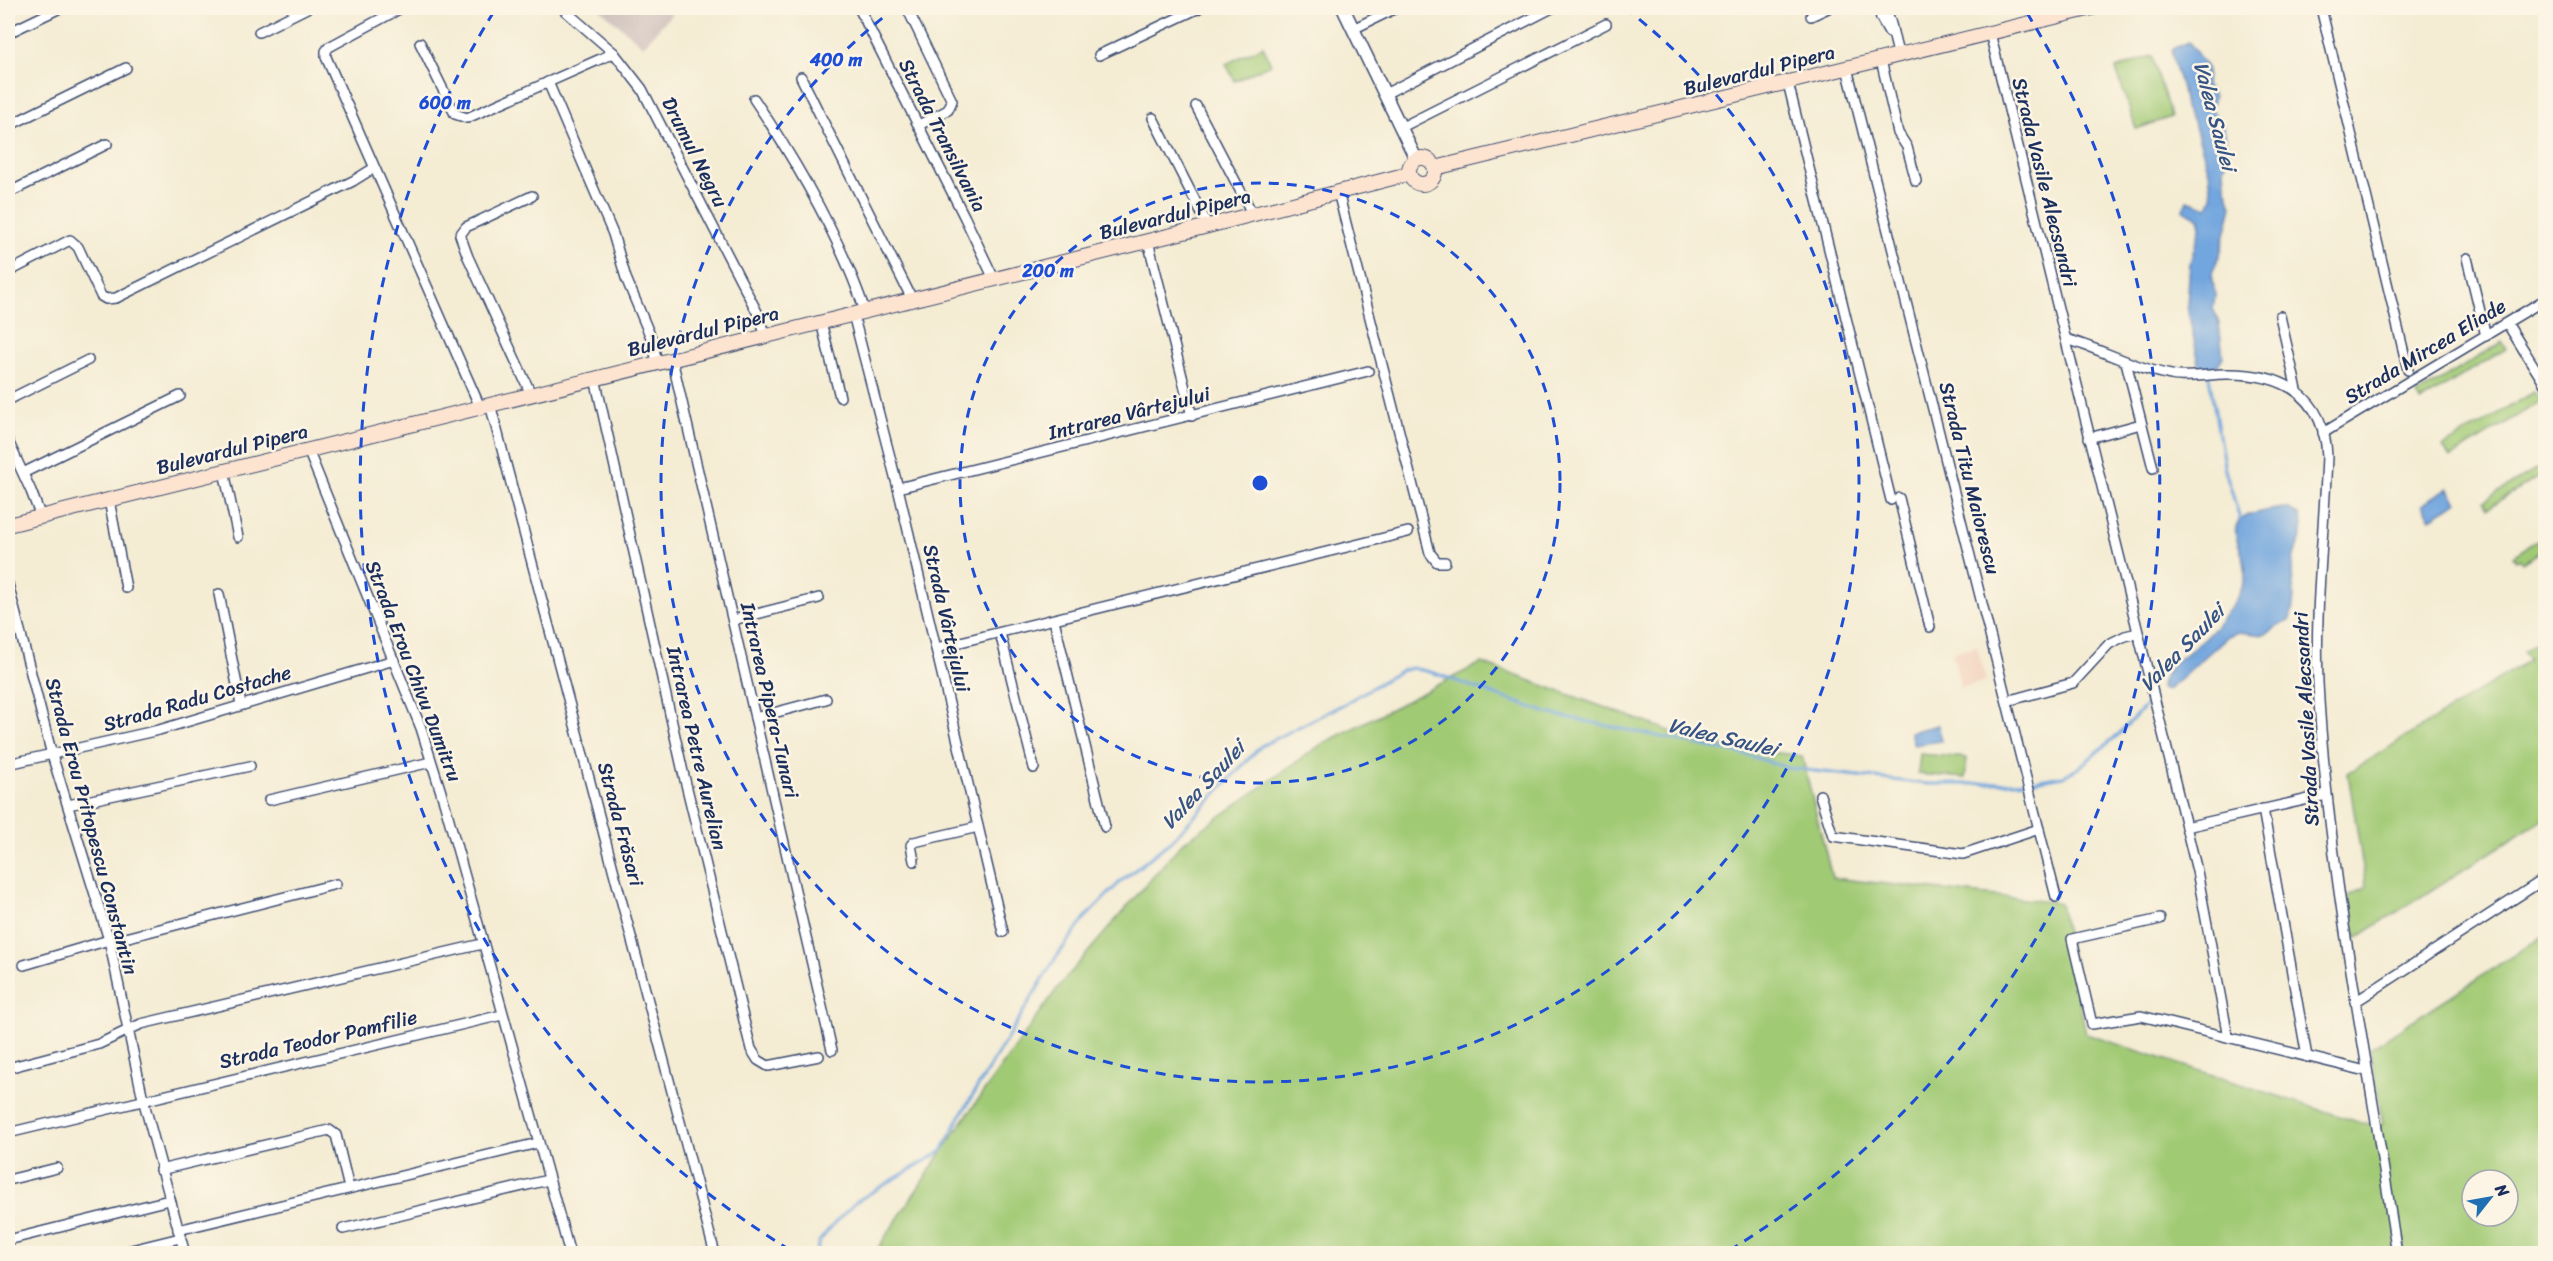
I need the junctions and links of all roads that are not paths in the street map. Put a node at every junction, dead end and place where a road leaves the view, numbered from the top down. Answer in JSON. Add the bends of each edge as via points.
{"nodes":[{"id":1,"x":60,"y":8,"type":"edge"},
{"id":2,"x":307,"y":8,"type":"edge"},
{"id":3,"x":401,"y":8,"type":"edge"},
{"id":4,"x":562,"y":8,"type":"edge"},
{"id":5,"x":859,"y":8,"type":"edge"},
{"id":6,"x":907,"y":8,"type":"edge"},
{"id":7,"x":1199,"y":8,"type":"edge"},
{"id":8,"x":1343,"y":8,"type":"edge"},
{"id":9,"x":1396,"y":8,"type":"edge"},
{"id":10,"x":1552,"y":8,"type":"edge"},
{"id":11,"x":1828,"y":8,"type":"edge"},
{"id":12,"x":1879,"y":8,"type":"edge"},
{"id":13,"x":1884,"y":8,"type":"edge"},
{"id":14,"x":2092,"y":8,"type":"edge"},
{"id":15,"x":2321,"y":8,"type":"edge"},
{"id":16,"x":2544,"y":8,"type":"edge"},
{"id":17,"x":2546,"y":14,"type":"edge"},
{"id":18,"x":1811,"y":16,"type":"dead end"},
{"id":19,"x":1606,"y":24,"type":"dead end"},
{"id":20,"x":1353,"y":29,"type":"junction"},
{"id":21,"x":259,"y":32,"type":"dead end"},
{"id":22,"x":8,"y":33,"type":"edge"},
{"id":23,"x":1990,"y":33,"type":"junction"},
{"id":24,"x":1892,"y":36,"type":"junction"},
{"id":25,"x":420,"y":42,"type":"dead end"},
{"id":26,"x":614,"y":53,"type":"junction"},
{"id":27,"x":1099,"y":55,"type":"dead end"},
{"id":28,"x":1899,"y":55,"type":"junction"},
{"id":29,"x":1881,"y":60,"type":"junction"},
{"id":30,"x":126,"y":68,"type":"dead end"},
{"id":31,"x":1847,"y":68,"type":"junction"},
{"id":32,"x":801,"y":77,"type":"dead end"},
{"id":33,"x":548,"y":82,"type":"junction"},
{"id":34,"x":1788,"y":82,"type":"junction"},
{"id":35,"x":1385,"y":94,"type":"junction"},
{"id":36,"x":754,"y":99,"type":"dead end"},
{"id":37,"x":1196,"y":105,"type":"dead end"},
{"id":38,"x":1153,"y":117,"type":"dead end"},
{"id":39,"x":919,"y":125,"type":"junction"},
{"id":40,"x":8,"y":126,"type":"edge"},
{"id":41,"x":1402,"y":127,"type":"junction"},
{"id":42,"x":107,"y":144,"type":"dead end"},
{"id":43,"x":1416,"y":159,"type":"junction"},
{"id":44,"x":374,"y":168,"type":"junction"},
{"id":45,"x":1435,"y":168,"type":"junction"},
{"id":46,"x":1408,"y":174,"type":"junction"},
{"id":47,"x":1916,"y":181,"type":"dead end"},
{"id":48,"x":1338,"y":192,"type":"junction"},
{"id":49,"x":8,"y":193,"type":"edge"},
{"id":50,"x":532,"y":196,"type":"dead end"},
{"id":51,"x":1252,"y":215,"type":"junction"},
{"id":52,"x":1208,"y":226,"type":"junction"},
{"id":53,"x":1148,"y":241,"type":"junction"},
{"id":54,"x":2467,"y":258,"type":"dead end"},
{"id":55,"x":8,"y":272,"type":"edge"},
{"id":56,"x":994,"y":279,"type":"junction"},
{"id":57,"x":912,"y":299,"type":"junction"},
{"id":58,"x":2546,"y":299,"type":"edge"},
{"id":59,"x":859,"y":312,"type":"junction"},
{"id":60,"x":2280,"y":316,"type":"dead end"},
{"id":61,"x":821,"y":322,"type":"junction"},
{"id":62,"x":2506,"y":323,"type":"junction"},
{"id":63,"x":766,"y":335,"type":"junction"},
{"id":64,"x":2486,"y":336,"type":"junction"},
{"id":65,"x":2066,"y":339,"type":"junction"},
{"id":66,"x":672,"y":359,"type":"junction"},
{"id":67,"x":88,"y":360,"type":"dead end"},
{"id":68,"x":657,"y":362,"type":"junction"},
{"id":69,"x":2126,"y":362,"type":"junction"},
{"id":70,"x":2408,"y":370,"type":"dead end"},
{"id":71,"x":1368,"y":371,"type":"dead end"},
{"id":72,"x":595,"y":378,"type":"junction"},
{"id":73,"x":2546,"y":386,"type":"edge"},
{"id":74,"x":2297,"y":390,"type":"junction"},
{"id":75,"x":531,"y":394,"type":"junction"},
{"id":76,"x":180,"y":396,"type":"dead end"},
{"id":77,"x":840,"y":397,"type":"dead end"},
{"id":78,"x":8,"y":400,"type":"edge"},
{"id":79,"x":485,"y":405,"type":"junction"},
{"id":80,"x":1192,"y":416,"type":"junction"},
{"id":81,"x":2141,"y":423,"type":"junction"},
{"id":82,"x":2324,"y":433,"type":"junction"},
{"id":83,"x":2090,"y":438,"type":"junction"},
{"id":84,"x":8,"y":441,"type":"edge"},
{"id":85,"x":308,"y":450,"type":"junction"},
{"id":86,"x":2153,"y":468,"type":"dead end"},
{"id":87,"x":224,"y":471,"type":"junction"},
{"id":88,"x":23,"y":473,"type":"junction"},
{"id":89,"x":898,"y":488,"type":"junction"},
{"id":90,"x":109,"y":500,"type":"junction"},
{"id":91,"x":41,"y":517,"type":"junction"},
{"id":92,"x":8,"y":525,"type":"edge"},
{"id":93,"x":1408,"y":532,"type":"dead end"},
{"id":94,"x":238,"y":537,"type":"dead end"},
{"id":95,"x":1445,"y":562,"type":"dead end"},
{"id":96,"x":8,"y":584,"type":"edge"},
{"id":97,"x":126,"y":588,"type":"dead end"},
{"id":98,"x":219,"y":594,"type":"dead end"},
{"id":99,"x":819,"y":598,"type":"dead end"},
{"id":100,"x":733,"y":620,"type":"junction"},
{"id":101,"x":1054,"y":620,"type":"junction"},
{"id":102,"x":1930,"y":627,"type":"dead end"},
{"id":103,"x":1000,"y":633,"type":"junction"},
{"id":104,"x":2138,"y":633,"type":"junction"},
{"id":105,"x":936,"y":648,"type":"junction"},
{"id":106,"x":394,"y":660,"type":"junction"},
{"id":107,"x":826,"y":699,"type":"dead end"},
{"id":108,"x":2007,"y":701,"type":"junction"},
{"id":109,"x":241,"y":705,"type":"junction"},
{"id":110,"x":755,"y":718,"type":"junction"},
{"id":111,"x":52,"y":755,"type":"junction"},
{"id":112,"x":432,"y":762,"type":"junction"},
{"id":113,"x":8,"y":764,"type":"edge"},
{"id":114,"x":250,"y":766,"type":"dead end"},
{"id":115,"x":1034,"y":768,"type":"dead end"},
{"id":116,"x":1820,"y":795,"type":"dead end"},
{"id":117,"x":2326,"y":795,"type":"junction"},
{"id":118,"x":269,"y":800,"type":"dead end"},
{"id":119,"x":68,"y":805,"type":"junction"},
{"id":120,"x":2263,"y":809,"type":"junction"},
{"id":121,"x":978,"y":827,"type":"junction"},
{"id":122,"x":1105,"y":827,"type":"dead end"},
{"id":123,"x":2186,"y":827,"type":"junction"},
{"id":124,"x":2039,"y":829,"type":"junction"},
{"id":125,"x":914,"y":861,"type":"dead end"},
{"id":126,"x":2546,"y":878,"type":"edge"},
{"id":127,"x":336,"y":884,"type":"dead end"},
{"id":128,"x":2056,"y":897,"type":"dead end"},
{"id":129,"x":2160,"y":919,"type":"dead end"},
{"id":130,"x":1003,"y":932,"type":"dead end"},
{"id":131,"x":109,"y":941,"type":"junction"},
{"id":132,"x":482,"y":944,"type":"junction"},
{"id":133,"x":24,"y":965,"type":"dead end"},
{"id":134,"x":2355,"y":1002,"type":"junction"},
{"id":135,"x":502,"y":1015,"type":"junction"},
{"id":136,"x":126,"y":1030,"type":"junction"},
{"id":137,"x":2228,"y":1037,"type":"junction"},
{"id":138,"x":832,"y":1050,"type":"dead end"},
{"id":139,"x":819,"y":1056,"type":"dead end"},
{"id":140,"x":2307,"y":1057,"type":"junction"},
{"id":141,"x":8,"y":1068,"type":"edge"},
{"id":142,"x":2366,"y":1071,"type":"junction"},
{"id":143,"x":143,"y":1099,"type":"junction"},
{"id":144,"x":8,"y":1133,"type":"edge"},
{"id":145,"x":538,"y":1143,"type":"junction"},
{"id":146,"x":57,"y":1168,"type":"dead end"},
{"id":147,"x":160,"y":1170,"type":"junction"},
{"id":148,"x":8,"y":1180,"type":"edge"},
{"id":149,"x":548,"y":1180,"type":"junction"},
{"id":150,"x":349,"y":1188,"type":"junction"},
{"id":151,"x":169,"y":1200,"type":"junction"},
{"id":152,"x":343,"y":1229,"type":"dead end"},
{"id":153,"x":179,"y":1234,"type":"junction"},
{"id":154,"x":8,"y":1240,"type":"edge"},
{"id":155,"x":115,"y":1254,"type":"edge"},
{"id":156,"x":185,"y":1254,"type":"edge"},
{"id":157,"x":570,"y":1254,"type":"edge"},
{"id":158,"x":716,"y":1254,"type":"edge"},
{"id":159,"x":2397,"y":1254,"type":"edge"}],
"edges":[{"from":1,"to":22,"type":"street"},
{"from":2,"to":21,"type":"street"},
{"from":3,"to":44,"type":"street","name":"Strada Frăsari","via":[[326,51]]},
{"from":4,"to":26,"type":"street","name":"Drumul Negru"},
{"from":5,"to":39,"type":"street","name":"Strada Transilvania"},
{"from":6,"to":39,"type":"street","via":[[952,101],[948,110]]},
{"from":7,"to":27,"type":"street"},
{"from":8,"to":20,"type":"street"},
{"from":9,"to":20,"type":"street"},
{"from":10,"to":35,"type":"street"},
{"from":11,"to":18,"type":"street"},
{"from":12,"to":24,"type":"street"},
{"from":13,"to":24,"type":"street"},
{"from":14,"to":23,"type":"main road","name":"Bulevardul Pipera"},
{"from":15,"to":70,"type":"street"},
{"from":16,"to":17,"type":"street"},
{"from":19,"to":41,"type":"street"},
{"from":20,"to":35,"type":"street"},
{"from":23,"to":28,"type":"main road","name":"Bulevardul Pipera"},
{"from":23,"to":65,"type":"street","name":"Strada Vasile Alecsandri"},
{"from":24,"to":28,"type":"street"},
{"from":25,"to":33,"type":"street","via":[[452,109],[460,117],[466,118]]},
{"from":26,"to":33,"type":"street"},
{"from":26,"to":63,"type":"street","name":"Drumul Negru","via":[[649,101]]},
{"from":28,"to":29,"type":"main road","name":"Bulevardul Pipera"},
{"from":29,"to":31,"type":"main road","name":"Bulevardul Pipera"},
{"from":29,"to":47,"type":"street","via":[[1898,133],[1907,147]]},
{"from":30,"to":40,"type":"street"},
{"from":31,"to":34,"type":"main road","name":"Bulevardul Pipera"},
{"from":31,"to":108,"type":"street","name":"Strada Titu Maiorescu"},
{"from":32,"to":57,"type":"street"},
{"from":33,"to":68,"type":"street","via":[[613,234]]},
{"from":34,"to":45,"type":"main road","name":"Bulevardul Pipera"},
{"from":34,"to":102,"type":"street"},
{"from":35,"to":41,"type":"street"},
{"from":36,"to":59,"type":"street","name":"Strada Vârtejului","via":[[804,177],[855,285]]},
{"from":37,"to":51,"type":"street"},
{"from":38,"to":52,"type":"street"},
{"from":39,"to":56,"type":"street","name":"Strada Transilvania"},
{"from":41,"to":43,"type":"street"},
{"from":42,"to":49,"type":"street"},
{"from":43,"to":45,"type":"main road","via":[[1428,159]]},
{"from":43,"to":46,"type":"main road"},
{"from":44,"to":55,"type":"street","via":[[116,298],[101,296],[78,247],[70,240]]},
{"from":44,"to":79,"type":"street","name":"Strada Frăsari"},
{"from":45,"to":46,"type":"main road","via":[[1434,177],[1424,184],[1413,182]]},
{"from":46,"to":48,"type":"main road","name":"Bulevardul Pipera"},
{"from":48,"to":51,"type":"main road","name":"Bulevardul Pipera"},
{"from":48,"to":95,"type":"street","via":[[1430,553],[1437,562]]},
{"from":50,"to":75,"type":"street","via":[[466,227],[460,235]]},
{"from":51,"to":52,"type":"main road","name":"Bulevardul Pipera"},
{"from":52,"to":53,"type":"main road","name":"Bulevardul Pipera"},
{"from":53,"to":56,"type":"main road","name":"Bulevardul Pipera"},
{"from":53,"to":80,"type":"street"},
{"from":54,"to":64,"type":"street"},
{"from":56,"to":57,"type":"main road","name":"Bulevardul Pipera"},
{"from":57,"to":59,"type":"main road","name":"Bulevardul Pipera"},
{"from":58,"to":62,"type":"street","name":"Strada Mircea Eliade"},
{"from":59,"to":61,"type":"main road","name":"Bulevardul Pipera"},
{"from":59,"to":89,"type":"street","name":"Strada Vârtejului"},
{"from":60,"to":74,"type":"street"},
{"from":61,"to":63,"type":"main road","name":"Bulevardul Pipera"},
{"from":61,"to":77,"type":"street"},
{"from":62,"to":64,"type":"street","name":"Strada Mircea Eliade"},
{"from":62,"to":73,"type":"street"},
{"from":63,"to":66,"type":"main road","name":"Bulevardul Pipera"},
{"from":64,"to":82,"type":"street","name":"Strada Mircea Eliade"},
{"from":65,"to":69,"type":"street"},
{"from":65,"to":83,"type":"street","name":"Strada Vasile Alecsandri"},
{"from":66,"to":68,"type":"main road","name":"Bulevardul Pipera"},
{"from":66,"to":100,"type":"street","name":"Intrarea Pipera-Tunari"},
{"from":67,"to":78,"type":"street"},
{"from":68,"to":72,"type":"main road","name":"Bulevardul Pipera"},
{"from":69,"to":74,"type":"street","via":[[2170,375],[2255,377]]},
{"from":69,"to":81,"type":"street"},
{"from":71,"to":80,"type":"street","name":"Intrarea Vârtejului"},
{"from":72,"to":75,"type":"main road","name":"Bulevardul Pipera"},
{"from":72,"to":139,"type":"street","name":"Intrarea Petre Aurelian","via":[[678,749],[752,1049],[758,1060],[768,1066]]},
{"from":74,"to":82,"type":"street","name":"Strada Vasile Alecsandri","via":[[2312,408]]},
{"from":75,"to":79,"type":"main road","name":"Bulevardul Pipera"},
{"from":76,"to":88,"type":"street"},
{"from":79,"to":85,"type":"main road","name":"Bulevardul Pipera"},
{"from":79,"to":158,"type":"street","name":"Strada Frăsari"},
{"from":80,"to":89,"type":"street","name":"Intrarea Vârtejului"},
{"from":81,"to":83,"type":"street"},
{"from":81,"to":86,"type":"street"},
{"from":82,"to":117,"type":"street","name":"Strada Vasile Alecsandri","via":[[2327,456],[2318,584],[2318,670]]},
{"from":83,"to":104,"type":"street","name":"Strada Vasile Alecsandri"},
{"from":84,"to":88,"type":"street"},
{"from":85,"to":87,"type":"main road","name":"Bulevardul Pipera"},
{"from":85,"to":106,"type":"street","name":"Strada Erou Chivu Dumitru"},
{"from":87,"to":90,"type":"main road","name":"Bulevardul Pipera"},
{"from":87,"to":94,"type":"street"},
{"from":88,"to":91,"type":"street"},
{"from":89,"to":105,"type":"street","name":"Strada Vârtejului"},
{"from":90,"to":91,"type":"main road","name":"Bulevardul Pipera"},
{"from":90,"to":97,"type":"street"},
{"from":91,"to":92,"type":"main road","name":"Bulevardul Pipera"},
{"from":93,"to":101,"type":"street"},
{"from":96,"to":111,"type":"street","name":"Strada Erou Pritopescu Constantin"},
{"from":98,"to":109,"type":"street"},
{"from":99,"to":100,"type":"street"},
{"from":100,"to":110,"type":"street","name":"Intrarea Pipera-Tunari"},
{"from":101,"to":103,"type":"street"},
{"from":101,"to":122,"type":"street"},
{"from":103,"to":105,"type":"street"},
{"from":103,"to":115,"type":"street"},
{"from":104,"to":108,"type":"street","via":[[2109,645],[2073,683]]},
{"from":104,"to":123,"type":"street","name":"Strada Vasile Alecsandri"},
{"from":105,"to":121,"type":"street","name":"Strada Vârtejului"},
{"from":106,"to":109,"type":"street","name":"Strada Radu Costache"},
{"from":106,"to":112,"type":"street","name":"Strada Erou Chivu Dumitru"},
{"from":107,"to":110,"type":"street"},
{"from":108,"to":124,"type":"street","name":"Strada Titu Maiorescu"},
{"from":109,"to":111,"type":"street","name":"Strada Radu Costache","via":[[159,730]]},
{"from":110,"to":138,"type":"street","name":"Intrarea Pipera-Tunari"},
{"from":111,"to":113,"type":"street","name":"Strada Radu Costache"},
{"from":111,"to":119,"type":"street","name":"Strada Erou Pritopescu Constantin"},
{"from":112,"to":118,"type":"street"},
{"from":112,"to":132,"type":"street","name":"Strada Erou Chivu Dumitru"},
{"from":114,"to":119,"type":"street"},
{"from":116,"to":124,"type":"street","via":[[1833,836],[1963,854]]},
{"from":117,"to":120,"type":"street","name":"Strada Vasile Alecsandri"},
{"from":117,"to":134,"type":"street","name":"Strada Vasile Alecsandri"},
{"from":119,"to":131,"type":"street","name":"Strada Erou Pritopescu Constantin"},
{"from":120,"to":123,"type":"street","name":"Strada Vasile Alecsandri"},
{"from":120,"to":140,"type":"street"},
{"from":121,"to":125,"type":"street","via":[[914,842]]},
{"from":121,"to":130,"type":"street","name":"Strada Vârtejului"},
{"from":123,"to":137,"type":"street"},
{"from":124,"to":128,"type":"street","name":"Strada Titu Maiorescu"},
{"from":126,"to":134,"type":"street"},
{"from":127,"to":131,"type":"street"},
{"from":129,"to":137,"type":"street","via":[[2072,939],[2092,1024],[2141,1016]]},
{"from":131,"to":133,"type":"street"},
{"from":131,"to":136,"type":"street","name":"Strada Erou Pritopescu Constantin"},
{"from":132,"to":135,"type":"street","name":"Strada Erou Chivu Dumitru"},
{"from":132,"to":136,"type":"street"},
{"from":134,"to":142,"type":"street","name":"Strada Vasile Alecsandri"},
{"from":135,"to":143,"type":"street","name":"Strada Teodor Pamfilie"},
{"from":135,"to":145,"type":"street","name":"Strada Erou Chivu Dumitru"},
{"from":136,"to":141,"type":"street","via":[[99,1044]]},
{"from":136,"to":143,"type":"street","name":"Strada Erou Pritopescu Constantin"},
{"from":137,"to":140,"type":"street"},
{"from":140,"to":142,"type":"street"},
{"from":142,"to":159,"type":"street","name":"Strada Vasile Alecsandri"},
{"from":143,"to":144,"type":"street","name":"Strada Teodor Pamfilie"},
{"from":143,"to":147,"type":"street","name":"Strada Erou Pritopescu Constantin"},
{"from":145,"to":149,"type":"street","name":"Strada Erou Chivu Dumitru"},
{"from":145,"to":150,"type":"street"},
{"from":146,"to":148,"type":"street"},
{"from":147,"to":150,"type":"street","via":[[329,1130],[336,1135]]},
{"from":147,"to":151,"type":"street","name":"Strada Erou Pritopescu Constantin"},
{"from":149,"to":152,"type":"street"},
{"from":149,"to":157,"type":"street","name":"Strada Erou Chivu Dumitru"},
{"from":150,"to":153,"type":"street"},
{"from":151,"to":153,"type":"street","name":"Strada Erou Pritopescu Constantin"},
{"from":151,"to":154,"type":"street"},
{"from":153,"to":155,"type":"street"},
{"from":153,"to":156,"type":"street","name":"Strada Erou Pritopescu Constantin"}]}
